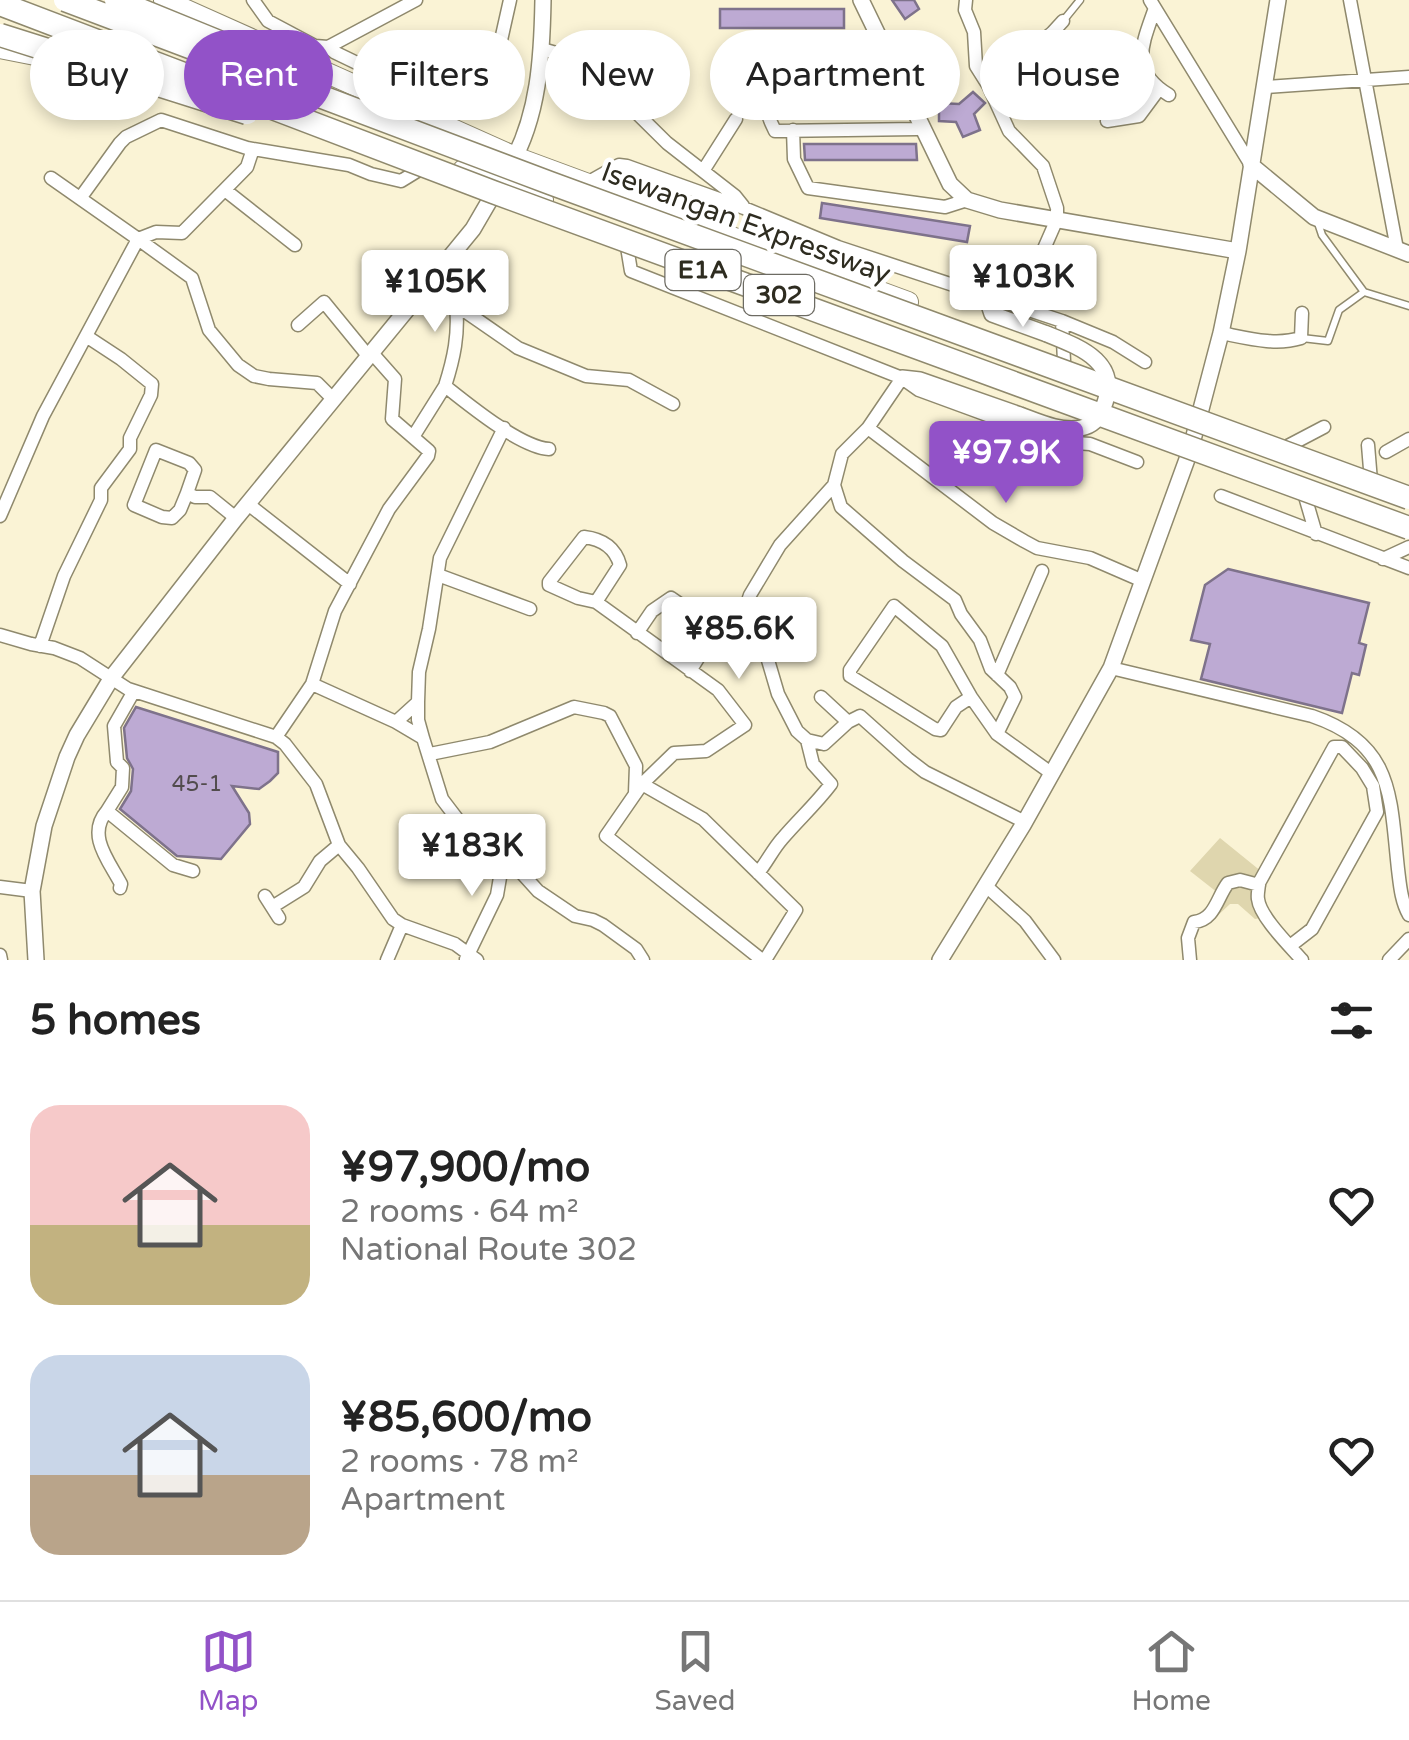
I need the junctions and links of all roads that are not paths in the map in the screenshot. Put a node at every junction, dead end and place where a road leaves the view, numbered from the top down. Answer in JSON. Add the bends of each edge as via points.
{"nodes":[{"id":1,"x":7,"y":0,"type":"edge"},
{"id":2,"x":65,"y":0,"type":"edge"},
{"id":3,"x":116,"y":0,"type":"edge"},
{"id":4,"x":164,"y":0,"type":"edge"},
{"id":5,"x":253,"y":0,"type":"edge"},
{"id":6,"x":416,"y":0,"type":"edge"},
{"id":7,"x":510,"y":0,"type":"edge"},
{"id":8,"x":542,"y":0,"type":"edge"},
{"id":9,"x":860,"y":0,"type":"edge"},
{"id":10,"x":966,"y":0,"type":"edge"},
{"id":11,"x":1080,"y":0,"type":"edge"},
{"id":12,"x":1278,"y":0,"type":"edge"},
{"id":13,"x":1350,"y":0,"type":"edge"},
{"id":14,"x":0,"y":4,"type":"edge"},
{"id":15,"x":1153,"y":4,"type":"edge"},
{"id":16,"x":0,"y":13,"type":"edge"},
{"id":17,"x":1063,"y":21,"type":"joint"},
{"id":18,"x":285,"y":30,"type":"edge"},
{"id":19,"x":503,"y":30,"type":"edge"},
{"id":20,"x":876,"y":30,"type":"edge"},
{"id":21,"x":1055,"y":30,"type":"edge"},
{"id":22,"x":0,"y":35,"type":"edge"},
{"id":23,"x":333,"y":44,"type":"edge"},
{"id":24,"x":0,"y":48,"type":"edge"},
{"id":25,"x":542,"y":49,"type":"junction"},
{"id":26,"x":980,"y":72,"type":"edge"},
{"id":27,"x":353,"y":76,"type":"edge"},
{"id":28,"x":1409,"y":77,"type":"edge"},
{"id":29,"x":1366,"y":81,"type":"junction"},
{"id":30,"x":1265,"y":87,"type":"junction"},
{"id":31,"x":410,"y":120,"type":"edge"},
{"id":32,"x":448,"y":120,"type":"edge"},
{"id":33,"x":735,"y":120,"type":"edge"},
{"id":34,"x":770,"y":120,"type":"edge"},
{"id":35,"x":920,"y":120,"type":"edge"},
{"id":36,"x":1004,"y":120,"type":"edge"},
{"id":37,"x":1107,"y":121,"type":"dead end"},
{"id":38,"x":922,"y":125,"type":"junction"},
{"id":39,"x":793,"y":130,"type":"junction"},
{"id":40,"x":254,"y":149,"type":"junction"},
{"id":41,"x":400,"y":151,"type":"junction"},
{"id":42,"x":515,"y":157,"type":"junction"},
{"id":43,"x":433,"y":161,"type":"junction"},
{"id":44,"x":1250,"y":165,"type":"junction"},
{"id":45,"x":703,"y":170,"type":"junction"},
{"id":46,"x":51,"y":178,"type":"dead end"},
{"id":47,"x":550,"y":183,"type":"junction"},
{"id":48,"x":587,"y":184,"type":"junction"},
{"id":49,"x":497,"y":187,"type":"junction"},
{"id":50,"x":225,"y":190,"type":"junction"},
{"id":51,"x":81,"y":197,"type":"junction"},
{"id":52,"x":967,"y":200,"type":"junction"},
{"id":53,"x":744,"y":208,"type":"junction"},
{"id":54,"x":1057,"y":218,"type":"junction"},
{"id":55,"x":1317,"y":218,"type":"junction"},
{"id":56,"x":625,"y":234,"type":"junction"},
{"id":57,"x":138,"y":239,"type":"junction"},
{"id":58,"x":295,"y":245,"type":"dead end"},
{"id":59,"x":1238,"y":250,"type":"junction"},
{"id":60,"x":1403,"y":251,"type":"edge"},
{"id":61,"x":430,"y":282,"type":"junction"},
{"id":62,"x":1364,"y":292,"type":"junction"},
{"id":63,"x":997,"y":300,"type":"junction"},
{"id":64,"x":456,"y":305,"type":"junction"},
{"id":65,"x":1409,"y":306,"type":"edge"},
{"id":66,"x":1302,"y":313,"type":"dead end"},
{"id":67,"x":1062,"y":321,"type":"junction"},
{"id":68,"x":298,"y":325,"type":"dead end"},
{"id":69,"x":1221,"y":333,"type":"junction"},
{"id":70,"x":86,"y":336,"type":"junction"},
{"id":71,"x":1301,"y":338,"type":"junction"},
{"id":72,"x":371,"y":355,"type":"junction"},
{"id":73,"x":1064,"y":361,"type":"junction"},
{"id":74,"x":1145,"y":362,"type":"dead end"},
{"id":75,"x":902,"y":378,"type":"junction"},
{"id":76,"x":445,"y":386,"type":"junction"},
{"id":77,"x":333,"y":399,"type":"junction"},
{"id":78,"x":674,"y":404,"type":"dead end"},
{"id":79,"x":1068,"y":411,"type":"junction"},
{"id":80,"x":1200,"y":416,"type":"junction"},
{"id":81,"x":1324,"y":427,"type":"dead end"},
{"id":82,"x":504,"y":428,"type":"junction"},
{"id":83,"x":868,"y":428,"type":"junction"},
{"id":84,"x":1028,"y":430,"type":"junction"},
{"id":85,"x":413,"y":437,"type":"junction"},
{"id":86,"x":1409,"y":438,"type":"edge"},
{"id":87,"x":1368,"y":444,"type":"dead end"},
{"id":88,"x":549,"y":448,"type":"dead end"},
{"id":89,"x":1284,"y":448,"type":"junction"},
{"id":90,"x":1190,"y":451,"type":"junction"},
{"id":91,"x":1386,"y":452,"type":"dead end"},
{"id":92,"x":1137,"y":462,"type":"dead end"},
{"id":93,"x":1371,"y":481,"type":"junction"},
{"id":94,"x":834,"y":485,"type":"junction"},
{"id":95,"x":187,"y":493,"type":"junction"},
{"id":96,"x":1304,"y":493,"type":"junction"},
{"id":97,"x":1221,"y":496,"type":"dead end"},
{"id":98,"x":1409,"y":497,"type":"edge"},
{"id":99,"x":248,"y":504,"type":"junction"},
{"id":100,"x":0,"y":516,"type":"edge"},
{"id":101,"x":236,"y":518,"type":"junction"},
{"id":102,"x":1409,"y":530,"type":"edge"},
{"id":103,"x":1316,"y":534,"type":"junction"},
{"id":104,"x":1409,"y":547,"type":"edge"},
{"id":105,"x":1384,"y":559,"type":"junction"},
{"id":106,"x":1409,"y":568,"type":"edge"},
{"id":107,"x":1042,"y":571,"type":"dead end"},
{"id":108,"x":438,"y":575,"type":"junction"},
{"id":109,"x":1142,"y":581,"type":"junction"},
{"id":110,"x":350,"y":584,"type":"junction"},
{"id":111,"x":596,"y":602,"type":"junction"},
{"id":112,"x":530,"y":609,"type":"dead end"},
{"id":113,"x":707,"y":622,"type":"junction"},
{"id":114,"x":741,"y":622,"type":"junction"},
{"id":115,"x":637,"y":633,"type":"junction"},
{"id":116,"x":0,"y":635,"type":"edge"},
{"id":117,"x":40,"y":646,"type":"junction"},
{"id":118,"x":1111,"y":668,"type":"junction"},
{"id":119,"x":690,"y":671,"type":"junction"},
{"id":120,"x":997,"y":675,"type":"junction"},
{"id":121,"x":112,"y":677,"type":"junction"},
{"id":122,"x":312,"y":684,"type":"junction"},
{"id":123,"x":134,"y":691,"type":"junction"},
{"id":124,"x":822,"y":697,"type":"dead end"},
{"id":125,"x":971,"y":697,"type":"junction"},
{"id":126,"x":418,"y":702,"type":"junction"},
{"id":127,"x":396,"y":722,"type":"junction"},
{"id":128,"x":848,"y":722,"type":"junction"},
{"id":129,"x":997,"y":734,"type":"junction"},
{"id":130,"x":276,"y":737,"type":"junction"},
{"id":131,"x":423,"y":738,"type":"junction"},
{"id":132,"x":807,"y":740,"type":"junction"},
{"id":133,"x":430,"y":754,"type":"junction"},
{"id":134,"x":1051,"y":773,"type":"junction"},
{"id":135,"x":638,"y":789,"type":"junction"},
{"id":136,"x":107,"y":812,"type":"junction"},
{"id":137,"x":1025,"y":822,"type":"junction"},
{"id":138,"x":339,"y":845,"type":"junction"},
{"id":139,"x":504,"y":854,"type":"junction"},
{"id":140,"x":194,"y":871,"type":"dead end"},
{"id":141,"x":758,"y":872,"type":"junction"},
{"id":142,"x":1259,"y":885,"type":"junction"},
{"id":143,"x":986,"y":886,"type":"junction"},
{"id":144,"x":0,"y":887,"type":"edge"},
{"id":145,"x":120,"y":888,"type":"dead end"},
{"id":146,"x":32,"y":891,"type":"junction"},
{"id":147,"x":272,"y":907,"type":"dead end"},
{"id":148,"x":1409,"y":915,"type":"edge"},
{"id":149,"x":402,"y":926,"type":"junction"},
{"id":150,"x":1409,"y":939,"type":"edge"},
{"id":151,"x":1046,"y":946,"type":"junction"},
{"id":152,"x":1290,"y":946,"type":"junction"},
{"id":153,"x":471,"y":958,"type":"edge"},
{"id":154,"x":36,"y":960,"type":"edge"},
{"id":155,"x":388,"y":960,"type":"edge"},
{"id":156,"x":642,"y":960,"type":"edge"},
{"id":157,"x":764,"y":960,"type":"edge"},
{"id":158,"x":940,"y":960,"type":"edge"},
{"id":159,"x":1036,"y":960,"type":"edge"},
{"id":160,"x":1054,"y":960,"type":"edge"},
{"id":161,"x":1190,"y":960,"type":"edge"},
{"id":162,"x":1302,"y":960,"type":"edge"},
{"id":163,"x":1389,"y":960,"type":"edge"}],
"edges":[{"from":1,"to":16,"type":"highway"},
{"from":2,"to":47,"type":"highway","name":"Isewangan Expressway","number":"E1A","bridge":true},
{"from":3,"to":47,"type":"highway","bridge":true},
{"from":4,"to":27,"type":"highway","number":"302"},
{"from":5,"to":18,"type":"street","via":[[268,21]]},
{"from":6,"to":23,"type":"street"},
{"from":7,"to":19,"type":"street"},
{"from":8,"to":25,"type":"street"},
{"from":9,"to":20,"type":"street"},
{"from":10,"to":26,"type":"street"},
{"from":11,"to":17,"type":"lane"},
{"from":12,"to":30,"type":"street"},
{"from":13,"to":29,"type":"street"},
{"from":14,"to":49,"type":"highway","name":"Isewangan Expressway","number":"E1A","bridge":true},
{"from":15,"to":37,"type":"street","via":[[1142,70],[1164,92],[1139,116]]},
{"from":15,"to":44,"type":"street"},
{"from":17,"to":21,"type":"street"},
{"from":22,"to":49,"type":"highway","bridge":true},
{"from":24,"to":41,"type":"highway","number":"302","bridge":true,"via":[[323,122]]},
{"from":25,"to":42,"type":"street"},
{"from":25,"to":45,"type":"street","via":[[592,68]]},
{"from":28,"to":29,"type":"street"},
{"from":29,"to":30,"type":"street"},
{"from":29,"to":60,"type":"street"},
{"from":30,"to":44,"type":"street"},
{"from":31,"to":41,"type":"street"},
{"from":32,"to":42,"type":"highway","number":"302"},
{"from":33,"to":45,"type":"street"},
{"from":34,"to":39,"type":"street","via":[[775,132]]},
{"from":35,"to":38,"type":"street"},
{"from":36,"to":54,"type":"street","via":[[1043,166]]},
{"from":38,"to":39,"type":"street"},
{"from":38,"to":52,"type":"street","via":[[950,184]]},
{"from":39,"to":52,"type":"street","via":[[794,158],[808,188],[945,207]]},
{"from":40,"to":43,"type":"street","via":[[401,181]]},
{"from":40,"to":50,"type":"street"},
{"from":40,"to":51,"type":"street","via":[[160,120],[126,137]]},
{"from":41,"to":43,"type":"highway","number":"302"},
{"from":42,"to":48,"type":"highway","number":"302"},
{"from":42,"to":49,"type":"street"},
{"from":43,"to":49,"type":"highway","number":"302"},
{"from":44,"to":55,"type":"street"},
{"from":44,"to":59,"type":"street"},
{"from":45,"to":53,"type":"street"},
{"from":46,"to":51,"type":"street"},
{"from":47,"to":98,"type":"highway","name":"Isewangan Expressway","number":"E1A","bridge":true},
{"from":48,"to":53,"type":"street","via":[[627,166]]},
{"from":48,"to":73,"type":"highway","number":"302"},
{"from":49,"to":56,"type":"highway","number":"302"},
{"from":49,"to":61,"type":"street"},
{"from":49,"to":102,"type":"highway","name":"Isewangan Expressway","number":"E1A","bridge":true},
{"from":50,"to":57,"type":"street","via":[[182,233]]},
{"from":50,"to":58,"type":"street"},
{"from":51,"to":57,"type":"street"},
{"from":52,"to":54,"type":"street"},
{"from":53,"to":63,"type":"street"},
{"from":54,"to":59,"type":"street"},
{"from":54,"to":63,"type":"street","via":[[1032,276]]},
{"from":55,"to":60,"type":"street"},
{"from":55,"to":62,"type":"lane"},
{"from":56,"to":75,"type":"street","via":[[631,271]]},
{"from":56,"to":79,"type":"highway","number":"302"},
{"from":57,"to":70,"type":"street"},
{"from":57,"to":77,"type":"street","via":[[192,278],[205,322],[238,365],[254,376],[316,382]]},
{"from":59,"to":69,"type":"street"},
{"from":61,"to":64,"type":"street"},
{"from":61,"to":72,"type":"street"},
{"from":62,"to":65,"type":"lane"},
{"from":62,"to":71,"type":"lane","via":[[1339,310],[1328,341]]},
{"from":63,"to":67,"type":"street"},
{"from":63,"to":75,"type":"street","bridge":true,"via":[[992,314],[1079,347],[1107,374],[1108,395],[1092,424],[1052,426]]},
{"from":64,"to":76,"type":"street"},
{"from":64,"to":78,"type":"street","via":[[518,348],[586,376],[628,380]]},
{"from":66,"to":71,"type":"street"},
{"from":67,"to":73,"type":"street"},
{"from":67,"to":74,"type":"street"},
{"from":68,"to":72,"type":"street","via":[[324,302]]},
{"from":69,"to":71,"type":"street","via":[[1258,341]]},
{"from":69,"to":80,"type":"street"},
{"from":70,"to":100,"type":"street"},
{"from":70,"to":117,"type":"street","via":[[152,384],[152,395],[130,449],[102,488]]},
{"from":72,"to":77,"type":"street"},
{"from":72,"to":85,"type":"street","via":[[395,380],[392,419]]},
{"from":73,"to":80,"type":"highway","number":"302"},
{"from":75,"to":83,"type":"street"},
{"from":75,"to":84,"type":"street"},
{"from":76,"to":82,"type":"street"},
{"from":76,"to":85,"type":"street"},
{"from":77,"to":99,"type":"street"},
{"from":79,"to":84,"type":"street"},
{"from":79,"to":90,"type":"highway","number":"302"},
{"from":80,"to":89,"type":"highway","number":"302"},
{"from":80,"to":90,"type":"street"},
{"from":81,"to":89,"type":"street"},
{"from":82,"to":88,"type":"street","via":[[536,448]]},
{"from":82,"to":108,"type":"street","via":[[444,549]]},
{"from":83,"to":94,"type":"street","via":[[842,454]]},
{"from":83,"to":109,"type":"street","via":[[1024,541],[1090,558]]},
{"from":84,"to":92,"type":"street"},
{"from":85,"to":110,"type":"street","via":[[428,456],[389,509]]},
{"from":86,"to":91,"type":"street"},
{"from":87,"to":93,"type":"street"},
{"from":89,"to":93,"type":"highway","number":"302"},
{"from":90,"to":96,"type":"highway","number":"302"},
{"from":90,"to":109,"type":"street"},
{"from":93,"to":98,"type":"highway","number":"302"},
{"from":94,"to":114,"type":"street","via":[[780,545]]},
{"from":94,"to":120,"type":"street","via":[[840,507],[955,600]]},
{"from":95,"to":95,"type":"street","via":[[172,518],[134,506],[156,450],[195,470]]},
{"from":95,"to":101,"type":"street","via":[[210,497]]},
{"from":96,"to":102,"type":"highway","number":"302"},
{"from":96,"to":103,"type":"street"},
{"from":97,"to":103,"type":"street"},
{"from":99,"to":101,"type":"street"},
{"from":99,"to":110,"type":"street"},
{"from":101,"to":121,"type":"street"},
{"from":103,"to":105,"type":"street"},
{"from":104,"to":105,"type":"street"},
{"from":105,"to":106,"type":"street"},
{"from":107,"to":120,"type":"street"},
{"from":108,"to":112,"type":"street"},
{"from":108,"to":126,"type":"street"},
{"from":109,"to":118,"type":"street"},
{"from":110,"to":122,"type":"street"},
{"from":111,"to":111,"type":"street","via":[[549,585],[584,536],[604,541],[620,564]]},
{"from":111,"to":115,"type":"street"},
{"from":113,"to":114,"type":"street","via":[[716,608]]},
{"from":113,"to":115,"type":"street","via":[[671,598]]},
{"from":113,"to":119,"type":"street","via":[[703,650]]},
{"from":114,"to":132,"type":"street","via":[[761,643],[783,705]]},
{"from":115,"to":119,"type":"street"},
{"from":116,"to":117,"type":"street"},
{"from":117,"to":121,"type":"street"},
{"from":118,"to":134,"type":"street"},
{"from":118,"to":148,"type":"street","via":[[1312,716],[1354,736],[1376,760],[1389,791]]},
{"from":119,"to":135,"type":"street","via":[[718,690],[744,725],[706,751],[674,753]]},
{"from":120,"to":129,"type":"street","via":[[1015,697]]},
{"from":121,"to":123,"type":"street"},
{"from":121,"to":146,"type":"street","via":[[67,757]]},
{"from":122,"to":127,"type":"street"},
{"from":122,"to":130,"type":"street"},
{"from":123,"to":130,"type":"street"},
{"from":123,"to":136,"type":"street","via":[[114,726],[122,787]]},
{"from":124,"to":128,"type":"street"},
{"from":125,"to":125,"type":"street","via":[[942,646],[894,606],[850,670],[935,729]]},
{"from":125,"to":129,"type":"street"},
{"from":126,"to":127,"type":"street"},
{"from":126,"to":131,"type":"street"},
{"from":127,"to":131,"type":"street"},
{"from":128,"to":132,"type":"street","via":[[824,744]]},
{"from":128,"to":137,"type":"street","via":[[860,716],[926,772]]},
{"from":129,"to":134,"type":"street"},
{"from":130,"to":138,"type":"street","via":[[316,784]]},
{"from":131,"to":133,"type":"street"},
{"from":132,"to":141,"type":"street","via":[[813,764],[830,784]]},
{"from":133,"to":135,"type":"street","via":[[490,742],[582,708],[610,716],[636,766]]},
{"from":133,"to":139,"type":"street","via":[[442,799],[458,820]]},
{"from":134,"to":137,"type":"street"},
{"from":135,"to":141,"type":"street","via":[[703,818]]},
{"from":135,"to":157,"type":"street","via":[[606,836]]},
{"from":136,"to":140,"type":"street","via":[[174,865]]},
{"from":136,"to":145,"type":"street","via":[[97,840]]},
{"from":137,"to":143,"type":"street"},
{"from":138,"to":147,"type":"street","via":[[304,887]]},
{"from":138,"to":149,"type":"street"},
{"from":139,"to":153,"type":"street","via":[[497,895]]},
{"from":139,"to":156,"type":"street","via":[[538,891],[575,916],[603,925]]},
{"from":141,"to":157,"type":"street","via":[[796,910]]},
{"from":142,"to":152,"type":"street","via":[[1262,910]]},
{"from":142,"to":152,"type":"street","via":[[1334,747],[1342,747],[1373,786],[1376,812],[1312,930]]},
{"from":142,"to":161,"type":"street","via":[[1228,882],[1209,916],[1190,930]]},
{"from":143,"to":151,"type":"street"},
{"from":143,"to":158,"type":"street"},
{"from":144,"to":146,"type":"street"},
{"from":146,"to":154,"type":"street"},
{"from":149,"to":153,"type":"street","via":[[455,944]]},
{"from":149,"to":155,"type":"street"},
{"from":150,"to":163,"type":"street"},
{"from":151,"to":159,"type":"street"},
{"from":151,"to":160,"type":"street"},
{"from":152,"to":162,"type":"street"}]}
